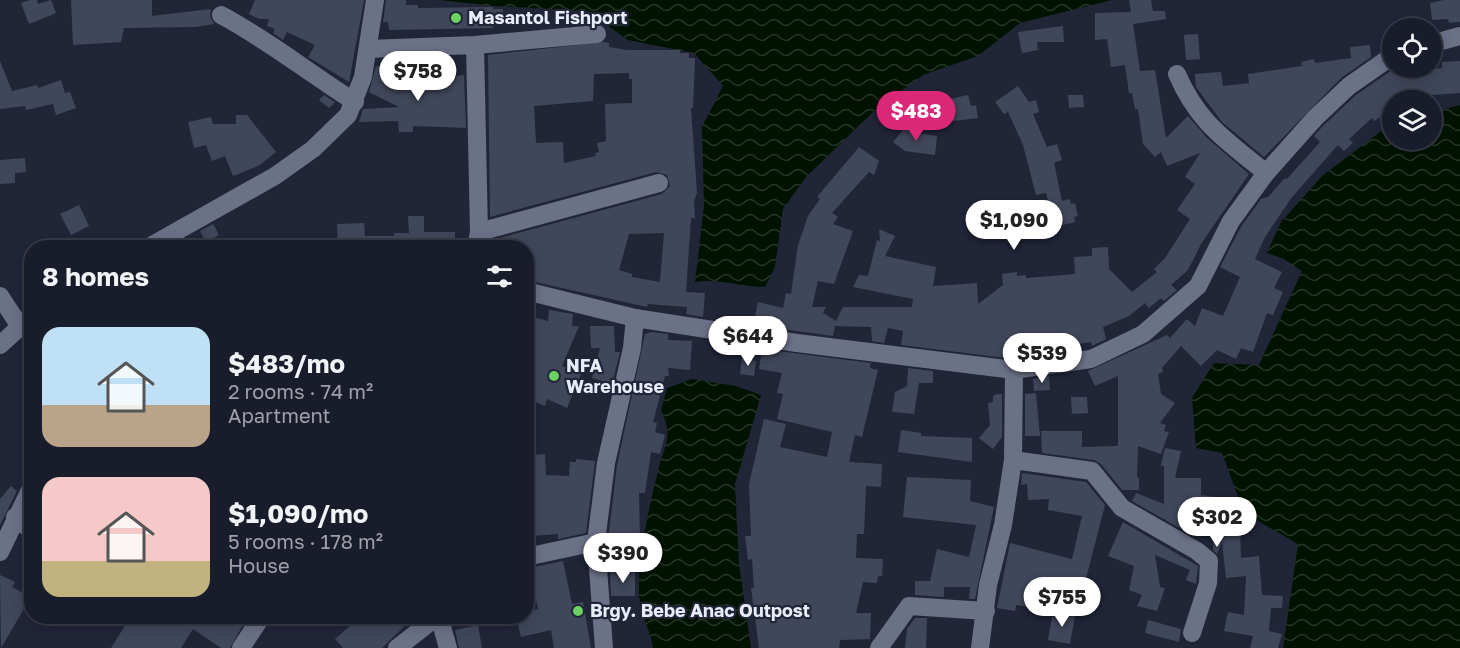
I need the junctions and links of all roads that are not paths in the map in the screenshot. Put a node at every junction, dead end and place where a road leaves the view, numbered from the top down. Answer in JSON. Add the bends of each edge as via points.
{"nodes":[{"id":1,"x":375,"y":0,"type":"edge"},
{"id":2,"x":220,"y":15,"type":"dead end"},
{"id":3,"x":597,"y":34,"type":"dead end"},
{"id":4,"x":1460,"y":36,"type":"edge"},
{"id":5,"x":1442,"y":41,"type":"edge"},
{"id":6,"x":475,"y":45,"type":"junction"},
{"id":7,"x":368,"y":50,"type":"junction"},
{"id":8,"x":1382,"y":63,"type":"edge"},
{"id":9,"x":1177,"y":74,"type":"dead end"},
{"id":10,"x":355,"y":102,"type":"junction"},
{"id":11,"x":1266,"y":173,"type":"junction"},
{"id":12,"x":659,"y":183,"type":"dead end"},
{"id":13,"x":161,"y":240,"type":"edge"},
{"id":14,"x":478,"y":240,"type":"edge"},
{"id":15,"x":534,"y":293,"type":"edge"},
{"id":16,"x":0,"y":296,"type":"edge"},
{"id":17,"x":635,"y":318,"type":"junction"},
{"id":18,"x":24,"y":320,"type":"edge"},
{"id":19,"x":24,"y":322,"type":"edge"},
{"id":20,"x":0,"y":345,"type":"edge"},
{"id":21,"x":1014,"y":370,"type":"junction"},
{"id":22,"x":1013,"y":460,"type":"junction"},
{"id":23,"x":24,"y":501,"type":"edge"},
{"id":24,"x":15,"y":517,"type":"junction"},
{"id":25,"x":24,"y":524,"type":"edge"},
{"id":26,"x":596,"y":542,"type":"junction"},
{"id":27,"x":0,"y":552,"type":"edge"},
{"id":28,"x":534,"y":555,"type":"edge"},
{"id":29,"x":986,"y":611,"type":"junction"},
{"id":30,"x":257,"y":624,"type":"edge"},
{"id":31,"x":428,"y":624,"type":"edge"},
{"id":32,"x":440,"y":624,"type":"edge"},
{"id":33,"x":1192,"y":633,"type":"dead end"},
{"id":34,"x":241,"y":648,"type":"edge"},
{"id":35,"x":397,"y":648,"type":"edge"},
{"id":36,"x":448,"y":648,"type":"edge"},
{"id":37,"x":604,"y":648,"type":"edge"},
{"id":38,"x":879,"y":648,"type":"edge"},
{"id":39,"x":980,"y":648,"type":"edge"}],
"edges":[{"from":1,"to":7,"type":"street"},
{"from":2,"to":10,"type":"street","via":[[271,43]]},
{"from":3,"to":6,"type":"street"},
{"from":4,"to":5,"type":"street"},
{"from":6,"to":7,"type":"street"},
{"from":6,"to":14,"type":"street"},
{"from":7,"to":10,"type":"street"},
{"from":8,"to":11,"type":"street","via":[[1349,86],[1315,118]]},
{"from":9,"to":11,"type":"street","via":[[1189,102],[1210,129]]},
{"from":10,"to":13,"type":"street","via":[[348,115],[313,149],[275,176]]},
{"from":11,"to":21,"type":"street","via":[[1231,221],[1198,286],[1143,334],[1091,359]]},
{"from":12,"to":14,"type":"street"},
{"from":15,"to":17,"type":"street"},
{"from":16,"to":18,"type":"street"},
{"from":17,"to":21,"type":"street"},
{"from":17,"to":26,"type":"street","via":[[606,463]]},
{"from":19,"to":20,"type":"street"},
{"from":21,"to":22,"type":"street"},
{"from":22,"to":29,"type":"street"},
{"from":22,"to":33,"type":"street","via":[[1092,471],[1122,508],[1209,561],[1208,583]]},
{"from":23,"to":24,"type":"street"},
{"from":24,"to":25,"type":"street"},
{"from":24,"to":27,"type":"street"},
{"from":26,"to":28,"type":"street"},
{"from":26,"to":37,"type":"street"},
{"from":29,"to":38,"type":"street","via":[[909,606]]},
{"from":29,"to":39,"type":"street"},
{"from":30,"to":34,"type":"street"},
{"from":31,"to":35,"type":"street"},
{"from":32,"to":36,"type":"street"}]}
